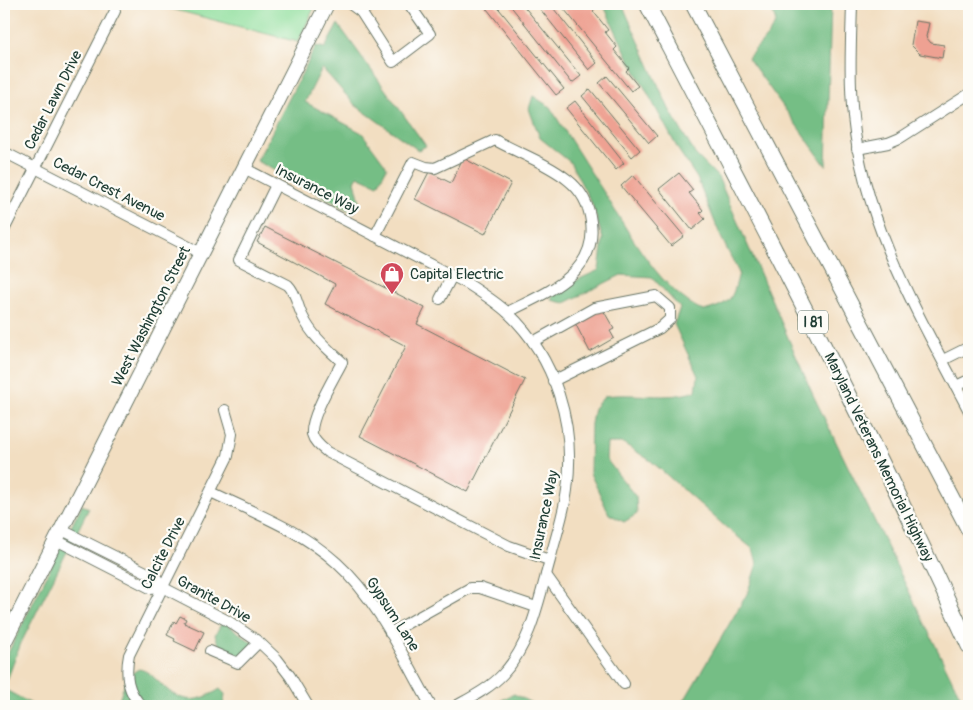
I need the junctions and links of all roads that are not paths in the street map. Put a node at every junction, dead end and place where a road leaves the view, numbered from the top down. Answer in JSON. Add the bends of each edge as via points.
{"nodes":[{"id":1,"x":327,"y":4,"type":"edge"},
{"id":2,"x":350,"y":4,"type":"edge"},
{"id":3,"x":372,"y":4,"type":"edge"},
{"id":4,"x":409,"y":4,"type":"edge"},
{"id":5,"x":647,"y":4,"type":"edge"},
{"id":6,"x":692,"y":4,"type":"edge"},
{"id":7,"x":852,"y":4,"type":"edge"},
{"id":8,"x":115,"y":11,"type":"dead end"},
{"id":9,"x":360,"y":12,"type":"junction"},
{"id":10,"x":969,"y":94,"type":"edge"},
{"id":11,"x":857,"y":148,"type":"junction"},
{"id":12,"x":4,"y":152,"type":"edge"},
{"id":13,"x":35,"y":168,"type":"junction"},
{"id":14,"x":244,"y":168,"type":"junction"},
{"id":15,"x":276,"y":185,"type":"junction"},
{"id":16,"x":4,"y":230,"type":"edge"},
{"id":17,"x":375,"y":236,"type":"junction"},
{"id":18,"x":201,"y":253,"type":"junction"},
{"id":19,"x":452,"y":276,"type":"junction"},
{"id":20,"x":440,"y":299,"type":"dead end"},
{"id":21,"x":508,"y":312,"type":"junction"},
{"id":22,"x":533,"y":342,"type":"junction"},
{"id":23,"x":969,"y":347,"type":"edge"},
{"id":24,"x":942,"y":360,"type":"junction"},
{"id":25,"x":969,"y":380,"type":"edge"},
{"id":26,"x":553,"y":381,"type":"junction"},
{"id":27,"x":956,"y":386,"type":"junction"},
{"id":28,"x":225,"y":410,"type":"dead end"},
{"id":29,"x":969,"y":411,"type":"edge"},
{"id":30,"x":211,"y":492,"type":"junction"},
{"id":31,"x":969,"y":530,"type":"edge"},
{"id":32,"x":59,"y":535,"type":"junction"},
{"id":33,"x":549,"y":560,"type":"junction"},
{"id":34,"x":546,"y":575,"type":"junction"},
{"id":35,"x":162,"y":587,"type":"junction"},
{"id":36,"x":536,"y":607,"type":"junction"},
{"id":37,"x":390,"y":633,"type":"junction"},
{"id":38,"x":259,"y":642,"type":"junction"},
{"id":39,"x":4,"y":643,"type":"edge"},
{"id":40,"x":969,"y":646,"type":"edge"},
{"id":41,"x":210,"y":651,"type":"dead end"},
{"id":42,"x":624,"y":684,"type":"dead end"},
{"id":43,"x":142,"y":706,"type":"edge"},
{"id":44,"x":308,"y":706,"type":"edge"},
{"id":45,"x":431,"y":706,"type":"edge"},
{"id":46,"x":456,"y":706,"type":"edge"}],
"edges":[{"from":1,"to":14,"type":"main road","name":"West Washington Street"},
{"from":2,"to":9,"type":"street"},
{"from":3,"to":9,"type":"street"},
{"from":4,"to":9,"type":"street","via":[[430,34],[393,62]]},
{"from":5,"to":40,"type":"highway","name":"Maryland Veterans Memorial Highway","number":"I 81","via":[[830,353]]},
{"from":6,"to":31,"type":"highway"},
{"from":7,"to":11,"type":"street","via":[[850,82]]},
{"from":8,"to":13,"type":"street","name":"Cedar Lawn Drive"},
{"from":10,"to":11,"type":"street","via":[[900,138]]},
{"from":11,"to":24,"type":"street","via":[[864,183],[886,249]]},
{"from":12,"to":13,"type":"street","name":"Cedar Crest Avenue"},
{"from":13,"to":16,"type":"street","name":"Cedar Lawn Drive"},
{"from":13,"to":18,"type":"street","name":"Cedar Crest Avenue"},
{"from":14,"to":15,"type":"street","name":"Insurance Way"},
{"from":14,"to":18,"type":"main road","name":"West Washington Street"},
{"from":15,"to":17,"type":"street","name":"Insurance Way"},
{"from":15,"to":33,"type":"street","via":[[240,260],[294,290],[302,316],[314,336],[342,362],[316,417],[312,435],[318,444],[327,452],[509,546]]},
{"from":17,"to":19,"type":"street","name":"Insurance Way"},
{"from":17,"to":21,"type":"street","via":[[413,162],[435,168],[495,140],[562,175],[579,190],[590,214],[592,235],[586,255],[570,278]]},
{"from":18,"to":32,"type":"main road","name":"West Washington Street"},
{"from":19,"to":20,"type":"street"},
{"from":19,"to":21,"type":"street","name":"Insurance Way"},
{"from":21,"to":22,"type":"street","name":"Insurance Way"},
{"from":22,"to":26,"type":"street","name":"Insurance Way"},
{"from":22,"to":26,"type":"street","via":[[602,305],[618,305],[656,296],[670,308],[670,319],[660,328]]},
{"from":23,"to":24,"type":"street"},
{"from":24,"to":27,"type":"street"},
{"from":25,"to":27,"type":"street"},
{"from":26,"to":33,"type":"street","name":"Insurance Way","via":[[565,414],[569,466],[562,514]]},
{"from":27,"to":29,"type":"street"},
{"from":28,"to":30,"type":"street","name":"Calcite Drive","via":[[232,434],[231,448]]},
{"from":30,"to":35,"type":"street","name":"Calcite Drive"},
{"from":30,"to":37,"type":"street","name":"Gypsum Lane","via":[[293,531],[329,556],[359,586]]},
{"from":32,"to":35,"type":"street","name":"Granite Drive","via":[[150,588]]},
{"from":32,"to":39,"type":"main road","name":"West Washington Street"},
{"from":33,"to":34,"type":"street","name":"Insurance Way"},
{"from":34,"to":36,"type":"street","name":"Insurance Way"},
{"from":34,"to":42,"type":"street"},
{"from":35,"to":38,"type":"street","name":"Granite Drive","via":[[228,621]]},
{"from":35,"to":43,"type":"street","name":"Calcite Drive","via":[[129,655],[127,666],[130,689]]},
{"from":36,"to":37,"type":"street","via":[[480,588],[470,588]]},
{"from":36,"to":46,"type":"street","name":"Insurance Way","via":[[519,652],[502,675]]},
{"from":37,"to":45,"type":"street","name":"Gypsum Lane"},
{"from":38,"to":41,"type":"street","via":[[238,663]]},
{"from":38,"to":44,"type":"street","name":"Granite Drive","via":[[277,659]]}]}
